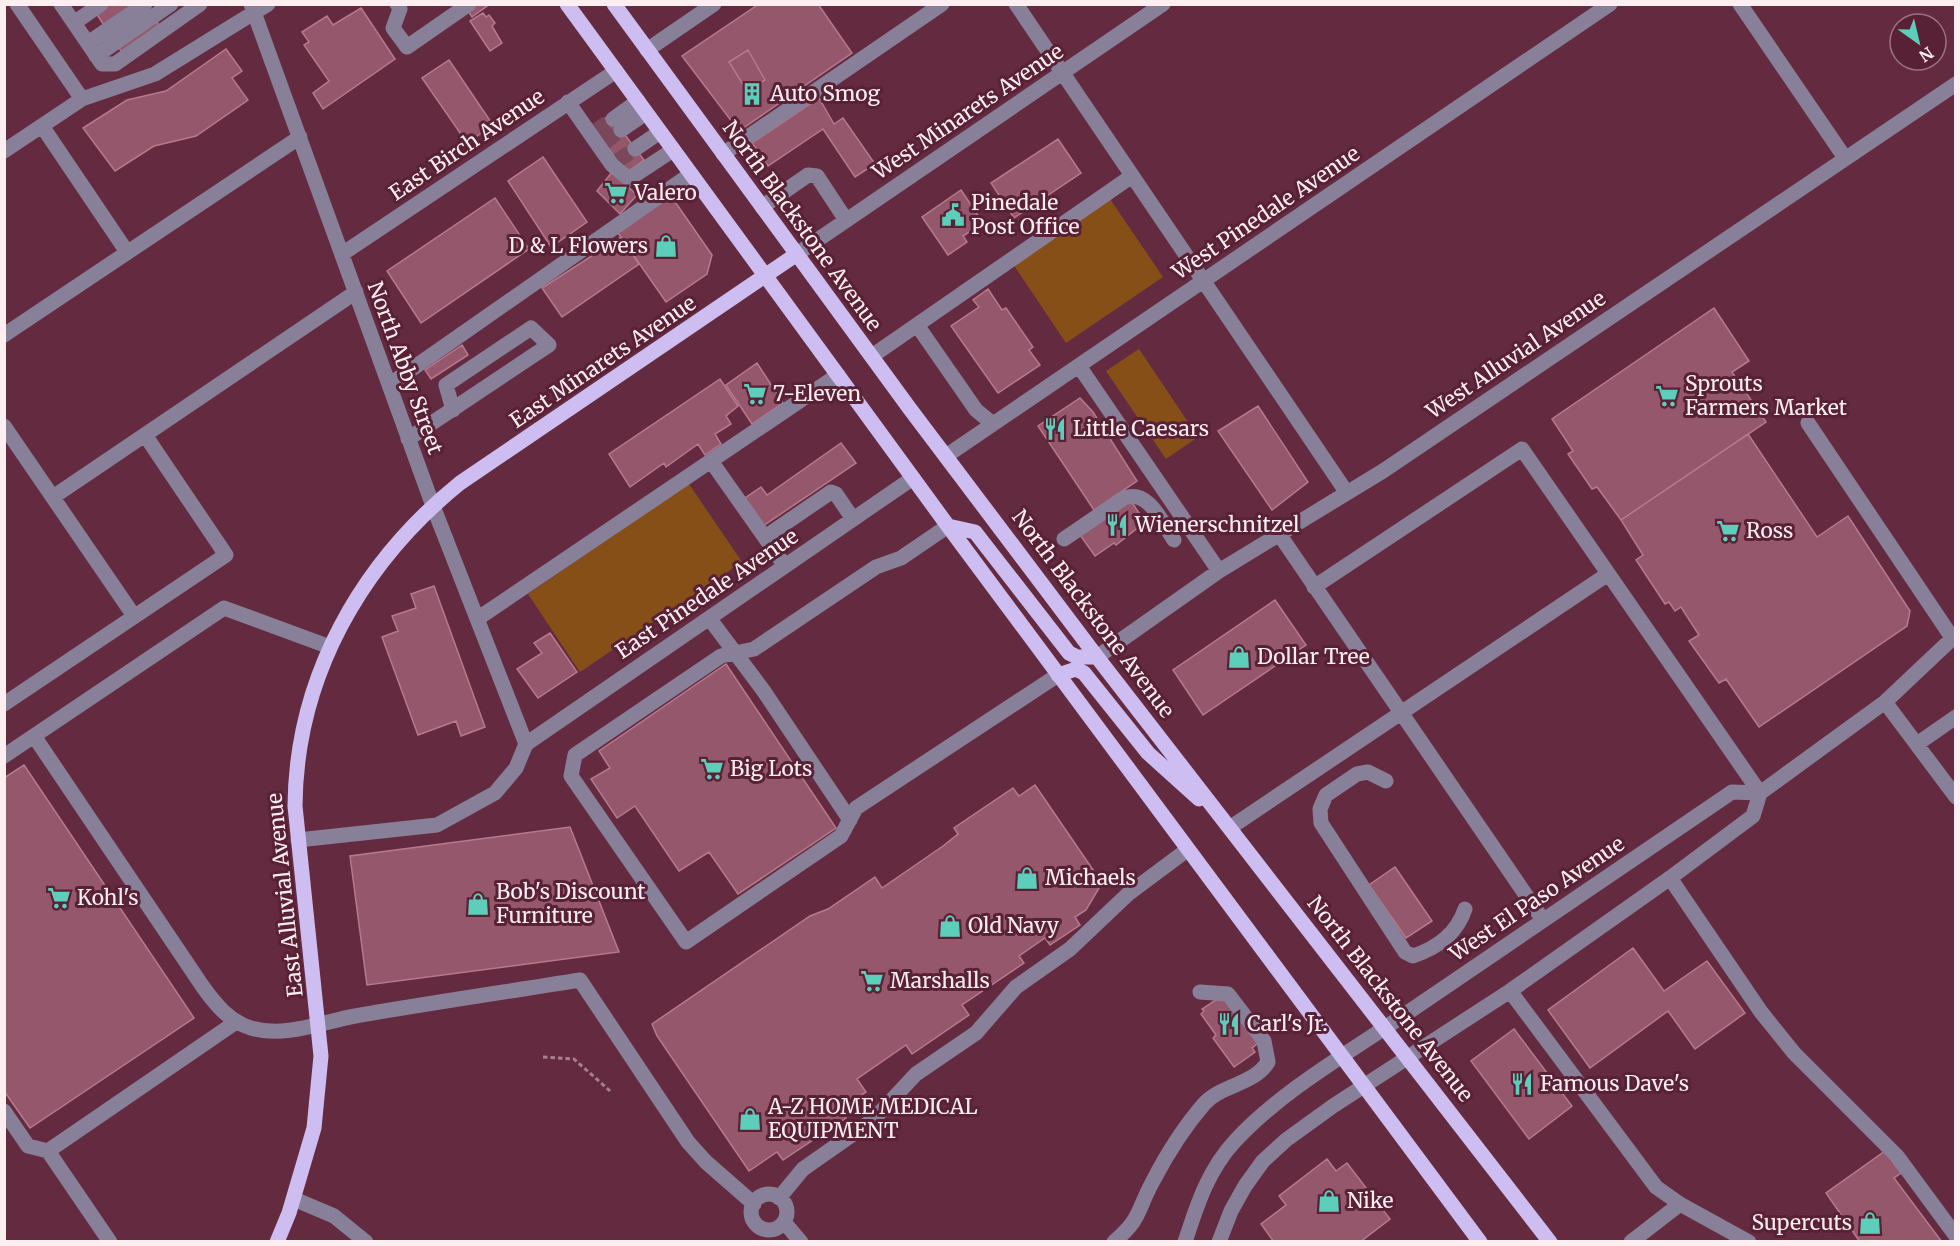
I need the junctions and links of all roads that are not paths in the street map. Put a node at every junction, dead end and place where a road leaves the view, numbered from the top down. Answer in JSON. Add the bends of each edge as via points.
{"nodes":[{"id":1,"x":37,"y":4,"type":"edge"},
{"id":2,"x":83,"y":4,"type":"edge"},
{"id":3,"x":101,"y":4,"type":"edge"},
{"id":4,"x":127,"y":4,"type":"edge"},
{"id":5,"x":145,"y":4,"type":"edge"},
{"id":6,"x":171,"y":4,"type":"edge"},
{"id":7,"x":190,"y":4,"type":"edge"},
{"id":8,"x":200,"y":4,"type":"edge"},
{"id":9,"x":268,"y":4,"type":"edge"},
{"id":10,"x":469,"y":4,"type":"edge"},
{"id":11,"x":567,"y":4,"type":"edge"},
{"id":12,"x":614,"y":4,"type":"edge"},
{"id":13,"x":714,"y":4,"type":"edge"},
{"id":14,"x":942,"y":4,"type":"edge"},
{"id":15,"x":1016,"y":4,"type":"edge"},
{"id":16,"x":1163,"y":4,"type":"edge"},
{"id":17,"x":1610,"y":4,"type":"edge"},
{"id":18,"x":1740,"y":4,"type":"edge"},
{"id":19,"x":398,"y":7,"type":"edge"},
{"id":20,"x":20,"y":9,"type":"edge"},
{"id":21,"x":252,"y":9,"type":"edge"},
{"id":22,"x":82,"y":34,"type":"edge"},
{"id":23,"x":647,"y":50,"type":"junction"},
{"id":24,"x":616,"y":71,"type":"junction"},
{"id":25,"x":1062,"y":73,"type":"junction"},
{"id":26,"x":1956,"y":84,"type":"edge"},
{"id":27,"x":82,"y":99,"type":"junction"},
{"id":28,"x":568,"y":102,"type":"junction"},
{"id":29,"x":642,"y":107,"type":"junction"},
{"id":30,"x":617,"y":124,"type":"tunnel mouth"},
{"id":31,"x":42,"y":126,"type":"junction"},
{"id":32,"x":660,"y":132,"type":"junction"},
{"id":33,"x":300,"y":137,"type":"junction"},
{"id":34,"x":635,"y":149,"type":"tunnel mouth"},
{"id":35,"x":673,"y":150,"type":"junction"},
{"id":36,"x":4,"y":151,"type":"edge"},
{"id":37,"x":723,"y":154,"type":"junction"},
{"id":38,"x":1845,"y":158,"type":"junction"},
{"id":39,"x":691,"y":174,"type":"junction"},
{"id":40,"x":1132,"y":176,"type":"junction"},
{"id":41,"x":762,"y":207,"type":"junction"},
{"id":42,"x":846,"y":220,"type":"junction"},
{"id":43,"x":127,"y":252,"type":"junction"},
{"id":44,"x":342,"y":254,"type":"junction"},
{"id":45,"x":797,"y":254,"type":"junction"},
{"id":46,"x":765,"y":276,"type":"junction"},
{"id":47,"x":1204,"y":281,"type":"junction"},
{"id":48,"x":356,"y":292,"type":"junction"},
{"id":49,"x":917,"y":325,"type":"junction"},
{"id":50,"x":4,"y":335,"type":"edge"},
{"id":51,"x":872,"y":356,"type":"junction"},
{"id":52,"x":1079,"y":366,"type":"junction"},
{"id":53,"x":838,"y":375,"type":"junction"},
{"id":54,"x":389,"y":385,"type":"junction"},
{"id":55,"x":453,"y":410,"type":"junction"},
{"id":56,"x":1808,"y":423,"type":"dead end"},
{"id":57,"x":993,"y":424,"type":"junction"},
{"id":58,"x":4,"y":426,"type":"edge"},
{"id":59,"x":145,"y":435,"type":"junction"},
{"id":60,"x":408,"y":439,"type":"junction"},
{"id":61,"x":946,"y":456,"type":"junction"},
{"id":62,"x":711,"y":461,"type":"junction"},
{"id":63,"x":913,"y":478,"type":"junction"},
{"id":64,"x":1347,"y":493,"type":"junction"},
{"id":65,"x":53,"y":497,"type":"junction"},
{"id":66,"x":433,"y":506,"type":"junction"},
{"id":67,"x":853,"y":519,"type":"junction"},
{"id":68,"x":948,"y":526,"type":"junction"},
{"id":69,"x":1279,"y":534,"type":"junction"},
{"id":70,"x":765,"y":537,"type":"junction"},
{"id":71,"x":1064,"y":539,"type":"dead end"},
{"id":72,"x":1174,"y":540,"type":"dead end"},
{"id":73,"x":785,"y":566,"type":"junction"},
{"id":74,"x":1219,"y":571,"type":"junction"},
{"id":75,"x":1608,"y":574,"type":"junction"},
{"id":76,"x":1314,"y":587,"type":"junction"},
{"id":77,"x":134,"y":616,"type":"junction"},
{"id":78,"x":710,"y":618,"type":"junction"},
{"id":79,"x":477,"y":619,"type":"junction"},
{"id":80,"x":1954,"y":637,"type":"edge"},
{"id":81,"x":330,"y":647,"type":"junction"},
{"id":82,"x":736,"y":653,"type":"junction"},
{"id":83,"x":1097,"y":657,"type":"junction"},
{"id":84,"x":1058,"y":675,"type":"junction"},
{"id":85,"x":1885,"y":702,"type":"junction"},
{"id":86,"x":4,"y":704,"type":"edge"},
{"id":87,"x":1399,"y":713,"type":"junction"},
{"id":88,"x":1956,"y":717,"type":"edge"},
{"id":89,"x":34,"y":736,"type":"junction"},
{"id":90,"x":526,"y":744,"type":"junction"},
{"id":91,"x":1917,"y":744,"type":"junction"},
{"id":92,"x":4,"y":756,"type":"edge"},
{"id":93,"x":1386,"y":781,"type":"dead end"},
{"id":94,"x":1760,"y":793,"type":"junction"},
{"id":95,"x":1956,"y":797,"type":"edge"},
{"id":96,"x":850,"y":820,"type":"junction"},
{"id":97,"x":1231,"y":827,"type":"junction"},
{"id":98,"x":298,"y":840,"type":"junction"},
{"id":99,"x":1187,"y":850,"type":"junction"},
{"id":100,"x":1670,"y":878,"type":"junction"},
{"id":101,"x":1466,"y":909,"type":"dead end"},
{"id":102,"x":1543,"y":920,"type":"junction"},
{"id":103,"x":1510,"y":991,"type":"junction"},
{"id":104,"x":1200,"y":992,"type":"dead end"},
{"id":105,"x":236,"y":1022,"type":"junction"},
{"id":106,"x":319,"y":1024,"type":"junction"},
{"id":107,"x":1385,"y":1028,"type":"junction"},
{"id":108,"x":1342,"y":1056,"type":"junction"},
{"id":109,"x":1409,"y":1057,"type":"junction"},
{"id":110,"x":1364,"y":1086,"type":"junction"},
{"id":111,"x":4,"y":1111,"type":"edge"},
{"id":112,"x":48,"y":1151,"type":"junction"},
{"id":113,"x":779,"y":1198,"type":"junction"},
{"id":114,"x":294,"y":1199,"type":"junction"},
{"id":115,"x":754,"y":1204,"type":"junction"},
{"id":116,"x":1680,"y":1204,"type":"junction"},
{"id":117,"x":784,"y":1222,"type":"junction"},
{"id":118,"x":1956,"y":1236,"type":"edge"},
{"id":119,"x":110,"y":1242,"type":"edge"},
{"id":120,"x":277,"y":1242,"type":"edge"},
{"id":121,"x":366,"y":1242,"type":"edge"},
{"id":122,"x":801,"y":1242,"type":"edge"},
{"id":123,"x":1114,"y":1242,"type":"edge"},
{"id":124,"x":1185,"y":1242,"type":"edge"},
{"id":125,"x":1219,"y":1242,"type":"edge"},
{"id":126,"x":1480,"y":1242,"type":"edge"},
{"id":127,"x":1550,"y":1242,"type":"edge"},
{"id":128,"x":1631,"y":1242,"type":"edge"},
{"id":129,"x":1749,"y":1242,"type":"edge"}],
"edges":[{"from":1,"to":20,"type":"street"},
{"from":2,"to":22,"type":"street"},
{"from":3,"to":22,"type":"street"},
{"from":4,"to":22,"type":"street"},
{"from":5,"to":22,"type":"street"},
{"from":6,"to":22,"type":"street"},
{"from":7,"to":22,"type":"street"},
{"from":8,"to":22,"type":"street","via":[[115,64]]},
{"from":9,"to":21,"type":"street"},
{"from":10,"to":19,"type":"street","via":[[407,47],[393,28]]},
{"from":11,"to":24,"type":"main road"},
{"from":12,"to":23,"type":"main road","name":"North Blackstone Avenue"},
{"from":13,"to":23,"type":"street"},
{"from":14,"to":37,"type":"street"},
{"from":15,"to":25,"type":"street"},
{"from":16,"to":25,"type":"street","name":"West Minarets Avenue"},
{"from":17,"to":47,"type":"street","name":"West Pinedale Avenue"},
{"from":18,"to":38,"type":"street"},
{"from":20,"to":27,"type":"street"},
{"from":21,"to":27,"type":"street","via":[[155,74]]},
{"from":21,"to":33,"type":"street","name":"North Abby Street"},
{"from":23,"to":37,"type":"main road","name":"North Blackstone Avenue"},
{"from":24,"to":28,"type":"street","name":"East Birch Avenue"},
{"from":24,"to":29,"type":"main road"},
{"from":25,"to":40,"type":"street"},
{"from":25,"to":42,"type":"street","name":"West Minarets Avenue"},
{"from":26,"to":38,"type":"street","name":"West Alluvial Avenue"},
{"from":27,"to":31,"type":"street"},
{"from":28,"to":35,"type":"street","via":[[629,179]]},
{"from":28,"to":44,"type":"street","name":"East Birch Avenue"},
{"from":29,"to":30,"type":"street"},
{"from":29,"to":32,"type":"main road"},
{"from":31,"to":36,"type":"street"},
{"from":31,"to":43,"type":"street"},
{"from":32,"to":34,"type":"street"},
{"from":32,"to":35,"type":"main road"},
{"from":33,"to":43,"type":"street"},
{"from":33,"to":44,"type":"street","name":"North Abby Street"},
{"from":35,"to":39,"type":"main road"},
{"from":37,"to":41,"type":"main road","name":"North Blackstone Avenue"},
{"from":38,"to":64,"type":"street","name":"West Alluvial Avenue"},
{"from":39,"to":46,"type":"main road"},
{"from":39,"to":54,"type":"street"},
{"from":40,"to":47,"type":"street"},
{"from":40,"to":49,"type":"street"},
{"from":41,"to":42,"type":"street","via":[[808,175],[817,176]]},
{"from":41,"to":45,"type":"main road","name":"North Blackstone Avenue"},
{"from":42,"to":45,"type":"street","name":"West Minarets Avenue"},
{"from":43,"to":50,"type":"street"},
{"from":44,"to":48,"type":"street","name":"North Abby Street"},
{"from":45,"to":46,"type":"main road","name":"East Minarets Avenue"},
{"from":45,"to":51,"type":"main road","name":"North Blackstone Avenue"},
{"from":46,"to":53,"type":"main road"},
{"from":46,"to":66,"type":"main road","name":"East Minarets Avenue","via":[[460,483]]},
{"from":47,"to":52,"type":"street","name":"West Pinedale Avenue"},
{"from":47,"to":64,"type":"street"},
{"from":48,"to":54,"type":"street","name":"North Abby Street"},
{"from":48,"to":59,"type":"street"},
{"from":49,"to":51,"type":"street"},
{"from":49,"to":57,"type":"street","via":[[976,410]]},
{"from":51,"to":61,"type":"main road","name":"North Blackstone Avenue"},
{"from":52,"to":57,"type":"street","name":"West Pinedale Avenue"},
{"from":52,"to":74,"type":"street"},
{"from":53,"to":62,"type":"street"},
{"from":53,"to":63,"type":"main road"},
{"from":54,"to":60,"type":"street","name":"North Abby Street"},
{"from":55,"to":55,"type":"street","via":[[482,390],[549,345],[531,328],[465,372],[446,385]]},
{"from":55,"to":60,"type":"street"},
{"from":56,"to":80,"type":"street"},
{"from":57,"to":61,"type":"street","name":"West Pinedale Avenue"},
{"from":58,"to":65,"type":"street"},
{"from":59,"to":65,"type":"street"},
{"from":59,"to":77,"type":"street","via":[[226,555]]},
{"from":60,"to":66,"type":"street","name":"North Abby Street"},
{"from":61,"to":83,"type":"main road","name":"North Blackstone Avenue"},
{"from":62,"to":70,"type":"street"},
{"from":62,"to":79,"type":"street"},
{"from":63,"to":67,"type":"street","name":"East Pinedale Avenue"},
{"from":63,"to":68,"type":"main road"},
{"from":64,"to":69,"type":"street","name":"West Alluvial Avenue"},
{"from":65,"to":77,"type":"street"},
{"from":66,"to":79,"type":"street","name":"North Abby Street"},
{"from":66,"to":81,"type":"main road","name":"East Alluvial Avenue","via":[[400,538],[368,578]]},
{"from":67,"to":70,"type":"street","via":[[831,492]]},
{"from":67,"to":73,"type":"street","name":"East Pinedale Avenue"},
{"from":68,"to":82,"type":"street","via":[[901,558],[876,567],[754,649]]},
{"from":68,"to":83,"type":"main road","via":[[975,532],[1070,653]]},
{"from":68,"to":84,"type":"main road"},
{"from":69,"to":74,"type":"street","name":"West Alluvial Avenue"},
{"from":69,"to":76,"type":"street"},
{"from":70,"to":73,"type":"street"},
{"from":71,"to":72,"type":"street","via":[[1134,494],[1151,506]]},
{"from":73,"to":78,"type":"street","name":"East Pinedale Avenue"},
{"from":74,"to":83,"type":"street","name":"West Alluvial Avenue"},
{"from":75,"to":76,"type":"street","via":[[1522,450]]},
{"from":75,"to":87,"type":"street"},
{"from":75,"to":94,"type":"street"},
{"from":76,"to":87,"type":"street"},
{"from":77,"to":86,"type":"street"},
{"from":78,"to":82,"type":"street"},
{"from":78,"to":90,"type":"street","name":"East Pinedale Avenue"},
{"from":79,"to":90,"type":"street","name":"North Abby Street"},
{"from":80,"to":85,"type":"street"},
{"from":81,"to":89,"type":"street","via":[[224,608]]},
{"from":81,"to":98,"type":"main road","name":"East Alluvial Avenue","via":[[305,713],[295,771]]},
{"from":82,"to":96,"type":"street"},
{"from":82,"to":96,"type":"street","via":[[721,656],[574,755],[571,776],[686,942],[841,836]]},
{"from":83,"to":97,"type":"main road","name":"North Blackstone Avenue"},
{"from":84,"to":96,"type":"street","via":[[856,808]]},
{"from":84,"to":97,"type":"main road","via":[[1076,669],[1083,673],[1148,753]]},
{"from":84,"to":99,"type":"main road"},
{"from":85,"to":91,"type":"street"},
{"from":85,"to":94,"type":"street"},
{"from":87,"to":97,"type":"street"},
{"from":87,"to":102,"type":"street"},
{"from":88,"to":91,"type":"street"},
{"from":89,"to":92,"type":"street"},
{"from":89,"to":105,"type":"street","via":[[203,987]]},
{"from":90,"to":98,"type":"street","via":[[516,768],[495,793],[437,825]]},
{"from":91,"to":95,"type":"street"},
{"from":93,"to":101,"type":"street","via":[[1362,771],[1326,795],[1320,809],[1321,823],[1405,952],[1413,956],[1424,952],[1453,932]]},
{"from":94,"to":100,"type":"street","via":[[1753,816]]},
{"from":94,"to":102,"type":"street","name":"West El Paso Avenue","via":[[1732,792]]},
{"from":97,"to":107,"type":"main road","name":"North Blackstone Avenue"},
{"from":98,"to":106,"type":"main road","name":"East Alluvial Avenue"},
{"from":99,"to":108,"type":"main road"},
{"from":99,"to":113,"type":"street","via":[[1128,894],[1070,948],[1016,987],[976,1033],[916,1074],[873,1120],[803,1169]]},
{"from":100,"to":103,"type":"street"},
{"from":100,"to":118,"type":"street","via":[[1761,1012],[1827,1089],[1890,1148]]},
{"from":102,"to":107,"type":"street","name":"West El Paso Avenue"},
{"from":103,"to":109,"type":"street"},
{"from":103,"to":116,"type":"street","via":[[1646,1176]]},
{"from":104,"to":123,"type":"street","via":[[1228,994],[1264,1041],[1268,1062],[1260,1071],[1212,1095],[1165,1159],[1135,1221]]},
{"from":105,"to":106,"type":"street","via":[[273,1031]]},
{"from":105,"to":112,"type":"street"},
{"from":106,"to":114,"type":"main road","name":"East Alluvial Avenue","via":[[321,1056],[314,1128]]},
{"from":106,"to":115,"type":"street","via":[[580,980],[687,1142]]},
{"from":107,"to":108,"type":"street","name":"West El Paso Avenue"},
{"from":107,"to":109,"type":"main road","name":"North Blackstone Avenue"},
{"from":108,"to":110,"type":"main road"},
{"from":108,"to":124,"type":"street","name":"West El Paso Avenue","via":[[1235,1141],[1200,1195]]},
{"from":109,"to":110,"type":"street"},
{"from":109,"to":127,"type":"main road","name":"North Blackstone Avenue"},
{"from":110,"to":125,"type":"street","via":[[1314,1119],[1263,1161],[1231,1211]]},
{"from":110,"to":126,"type":"main road"},
{"from":111,"to":112,"type":"street","via":[[28,1146]]},
{"from":112,"to":119,"type":"street"},
{"from":113,"to":115,"type":"street","via":[[768,1195]]},
{"from":113,"to":117,"type":"street","via":[[787,1212]]},
{"from":114,"to":120,"type":"main road","name":"East Alluvial Avenue"},
{"from":114,"to":121,"type":"street","via":[[334,1216]]},
{"from":115,"to":117,"type":"street","via":[[754,1221],[762,1229],[774,1229]]},
{"from":116,"to":128,"type":"street"},
{"from":116,"to":129,"type":"street"},
{"from":117,"to":122,"type":"street"}]}
